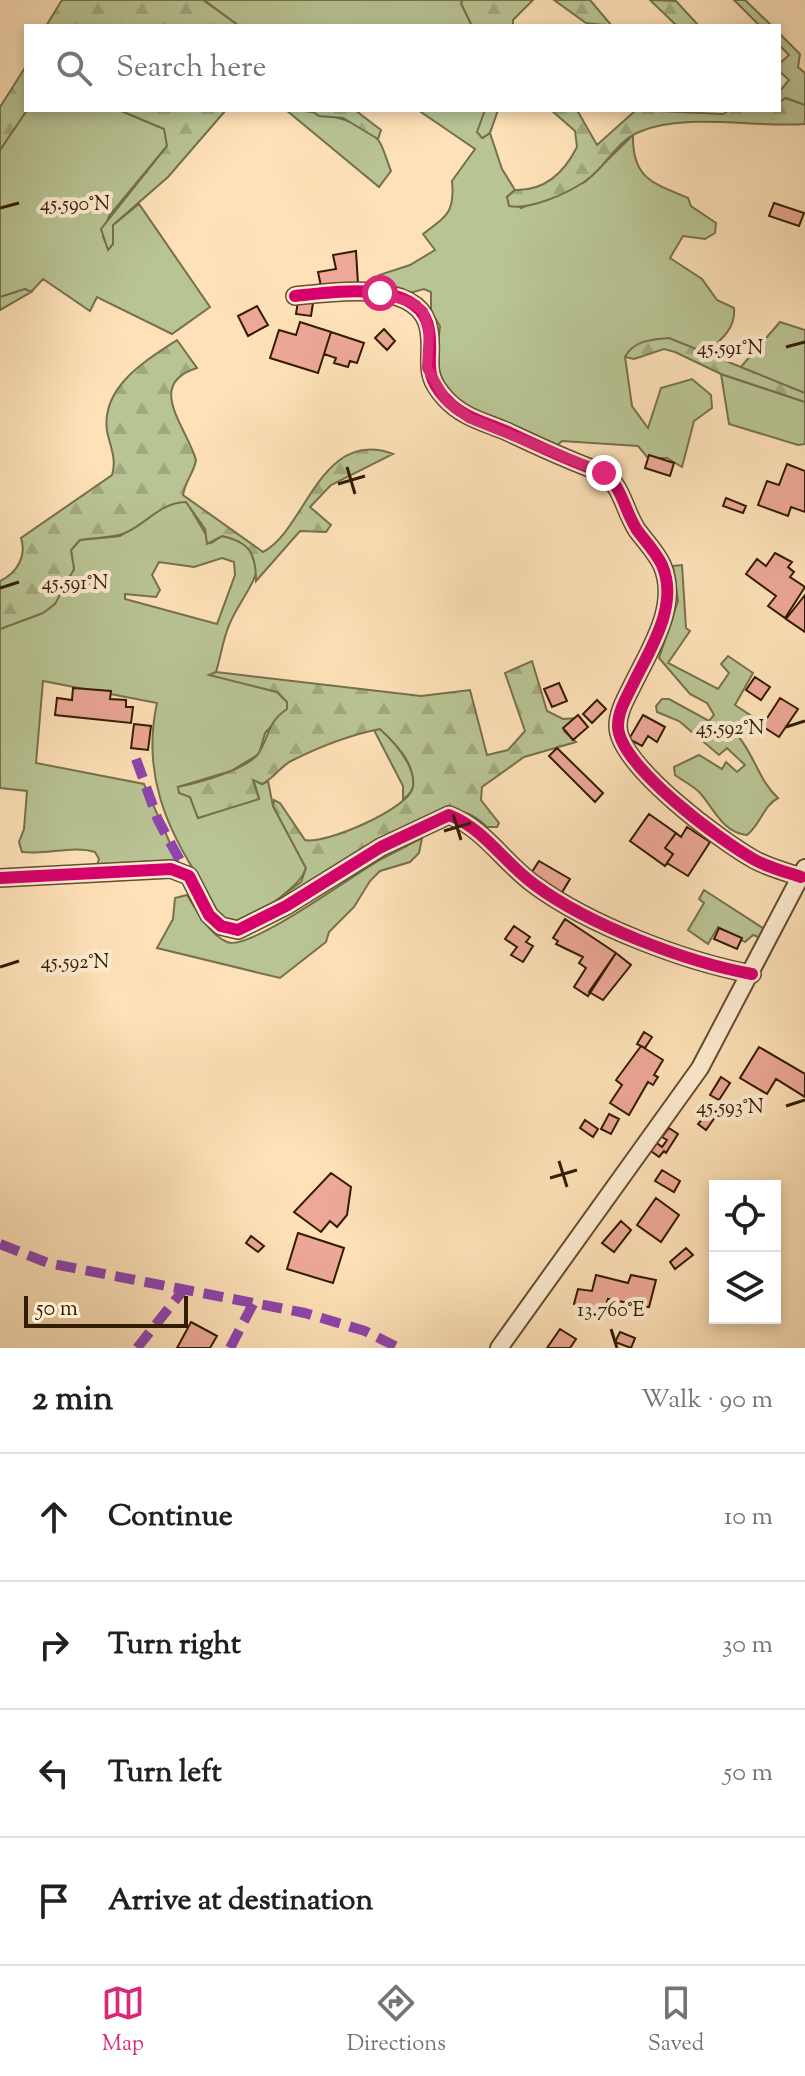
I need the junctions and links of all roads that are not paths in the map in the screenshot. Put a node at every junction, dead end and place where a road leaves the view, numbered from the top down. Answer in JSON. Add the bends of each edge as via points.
{"nodes":[{"id":1,"x":295,"y":296,"type":"dead end"},
{"id":2,"x":803,"y":872,"type":"edge"},
{"id":3,"x":0,"y":878,"type":"edge"},
{"id":4,"x":752,"y":974,"type":"junction"},
{"id":5,"x":499,"y":1348,"type":"edge"}],
"edges":[{"from":1,"to":2,"type":"street","via":[[350,290],[410,302],[423,311],[429,330],[427,368],[446,400],[469,418],[615,481],[635,528],[662,566],[666,584],[666,611],[657,637],[622,707],[621,740],[696,821],[758,862]]},
{"from":2,"to":4,"type":"street"},
{"from":3,"to":4,"type":"street","via":[[171,869],[189,876],[209,915],[221,926],[238,930],[381,847],[449,815],[468,822],[534,885],[583,912],[679,955]]},
{"from":4,"to":5,"type":"street","via":[[700,1068]]}]}
